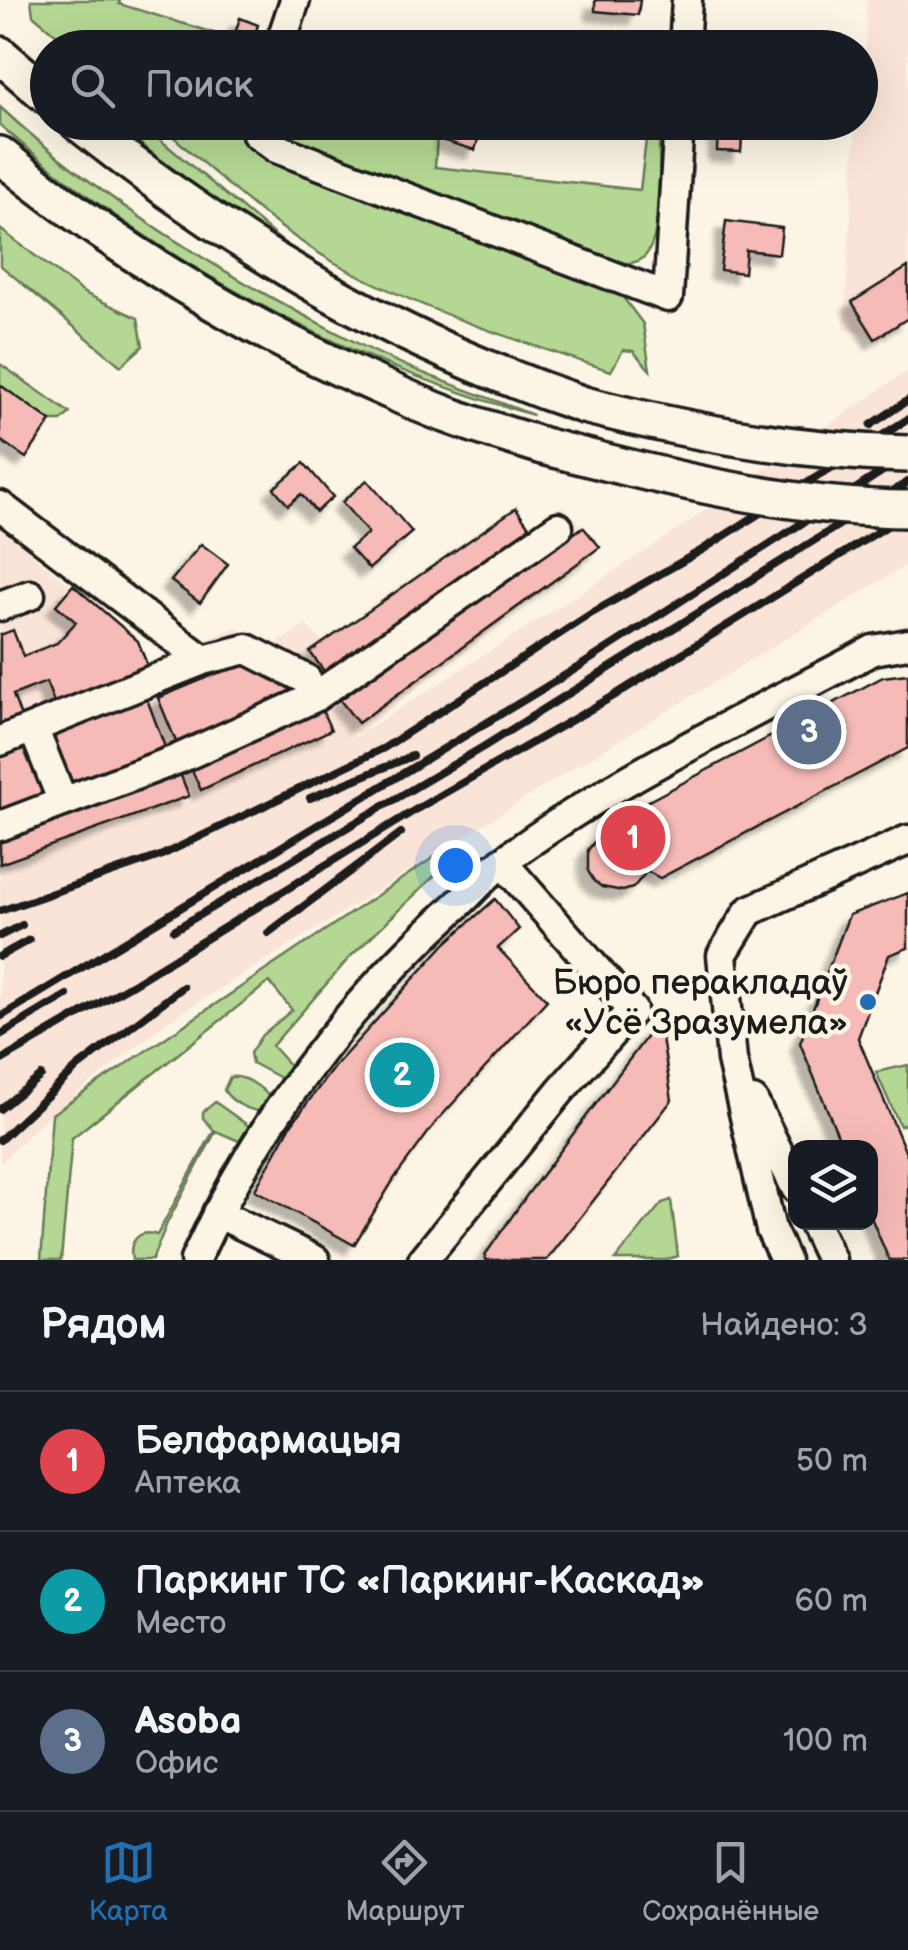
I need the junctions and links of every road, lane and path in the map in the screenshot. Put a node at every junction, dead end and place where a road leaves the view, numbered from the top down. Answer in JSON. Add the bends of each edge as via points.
{"nodes":[{"id":1,"x":295,"y":0,"type":"edge"},
{"id":2,"x":686,"y":0,"type":"edge"},
{"id":3,"x":285,"y":30,"type":"edge"},
{"id":4,"x":685,"y":30,"type":"edge"},
{"id":5,"x":0,"y":56,"type":"edge"},
{"id":6,"x":30,"y":81,"type":"edge"},
{"id":7,"x":101,"y":140,"type":"edge"},
{"id":8,"x":268,"y":140,"type":"edge"},
{"id":9,"x":678,"y":140,"type":"edge"},
{"id":10,"x":0,"y":155,"type":"edge"},
{"id":11,"x":908,"y":454,"type":"edge"},
{"id":12,"x":0,"y":506,"type":"edge"},
{"id":13,"x":908,"y":509,"type":"edge"},
{"id":14,"x":558,"y":527,"type":"dead end"},
{"id":15,"x":30,"y":595,"type":"dead end"},
{"id":16,"x":0,"y":606,"type":"edge"},
{"id":17,"x":908,"y":644,"type":"edge"},
{"id":18,"x":203,"y":660,"type":"junction"},
{"id":19,"x":316,"y":697,"type":"junction"},
{"id":20,"x":33,"y":728,"type":"junction"},
{"id":21,"x":0,"y":741,"type":"edge"},
{"id":22,"x":63,"y":802,"type":"junction"},
{"id":23,"x":0,"y":826,"type":"edge"},
{"id":24,"x":908,"y":840,"type":"edge"},
{"id":25,"x":502,"y":862,"type":"junction"},
{"id":26,"x":732,"y":1060,"type":"junction"},
{"id":27,"x":788,"y":1172,"type":"edge"},
{"id":28,"x":217,"y":1213,"type":"junction"},
{"id":29,"x":817,"y":1230,"type":"edge"},
{"id":30,"x":434,"y":1253,"type":"edge"},
{"id":31,"x":196,"y":1260,"type":"edge"},
{"id":32,"x":314,"y":1260,"type":"edge"},
{"id":33,"x":785,"y":1260,"type":"edge"},
{"id":34,"x":832,"y":1260,"type":"edge"}],
"edges":[{"from":1,"to":3,"type":"street"},
{"from":2,"to":4,"type":"street"},
{"from":5,"to":6,"type":"main road"},
{"from":7,"to":11,"type":"main road","bridge":true,"via":[[262,256],[511,380],[656,423],[743,440]]},
{"from":8,"to":9,"type":"street","via":[[668,296]]},
{"from":10,"to":13,"type":"main road","bridge":true,"via":[[58,202],[206,300],[446,415],[704,485]]},
{"from":12,"to":18,"type":"street"},
{"from":14,"to":19,"type":"street"},
{"from":15,"to":16,"type":"street"},
{"from":17,"to":25,"type":"street","via":[[873,650],[675,756]]},
{"from":18,"to":19,"type":"street","via":[[247,649],[306,678]]},
{"from":18,"to":20,"type":"street"},
{"from":19,"to":22,"type":"street"},
{"from":20,"to":21,"type":"street"},
{"from":20,"to":22,"type":"street"},
{"from":22,"to":23,"type":"street"},
{"from":24,"to":26,"type":"street","via":[[749,912],[722,956]]},
{"from":25,"to":28,"type":"street","via":[[445,930],[354,1010],[290,1089],[267,1149]]},
{"from":25,"to":30,"type":"street","via":[[632,1010]]},
{"from":26,"to":27,"type":"street"},
{"from":26,"to":33,"type":"street","via":[[771,1230]]},
{"from":28,"to":31,"type":"street"},
{"from":28,"to":32,"type":"street"},
{"from":29,"to":34,"type":"street"}]}
